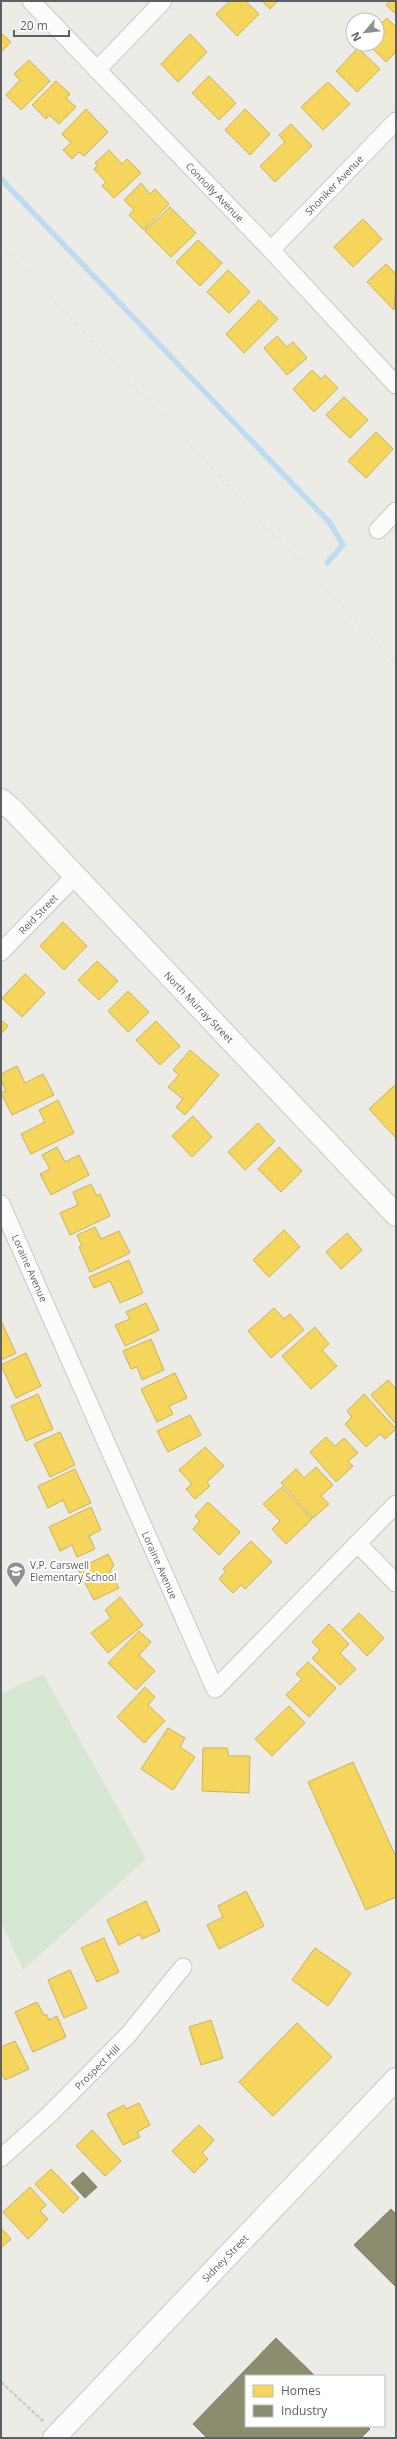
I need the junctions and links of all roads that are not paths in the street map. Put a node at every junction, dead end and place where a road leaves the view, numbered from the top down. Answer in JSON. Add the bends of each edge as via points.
{"nodes":[{"id":1,"x":30,"y":1,"type":"edge"},
{"id":2,"x":163,"y":1,"type":"edge"},
{"id":3,"x":97,"y":70,"type":"junction"},
{"id":4,"x":396,"y":121,"type":"edge"},
{"id":5,"x":272,"y":250,"type":"junction"},
{"id":6,"x":396,"y":385,"type":"edge"},
{"id":7,"x":396,"y":511,"type":"edge"},
{"id":8,"x":378,"y":530,"type":"dead end"},
{"id":9,"x":1,"y":800,"type":"edge"},
{"id":10,"x":74,"y":876,"type":"junction"},
{"id":11,"x":1,"y":952,"type":"edge"},
{"id":12,"x":1,"y":1204,"type":"edge"},
{"id":13,"x":396,"y":1215,"type":"edge"},
{"id":14,"x":396,"y":1504,"type":"edge"},
{"id":15,"x":357,"y":1543,"type":"junction"},
{"id":16,"x":396,"y":1583,"type":"edge"},
{"id":17,"x":183,"y":1967,"type":"dead end"},
{"id":18,"x":396,"y":2079,"type":"edge"},
{"id":19,"x":1,"y":2158,"type":"edge"},
{"id":20,"x":54,"y":2438,"type":"edge"}],
"edges":[{"from":1,"to":3,"type":"street","name":"Connolly Avenue"},
{"from":2,"to":3,"type":"street"},
{"from":3,"to":5,"type":"street","name":"Connolly Avenue"},
{"from":4,"to":5,"type":"street","name":"Shoniker Avenue"},
{"from":5,"to":6,"type":"street","name":"Connolly Avenue"},
{"from":7,"to":8,"type":"street"},
{"from":9,"to":10,"type":"street","name":"North Murray Street"},
{"from":10,"to":11,"type":"street","name":"Reid Street"},
{"from":10,"to":13,"type":"street","name":"North Murray Street"},
{"from":12,"to":15,"type":"street","name":"Loraine Avenue","via":[[215,1689]]},
{"from":14,"to":15,"type":"street","name":"Loraine Avenue"},
{"from":15,"to":16,"type":"street"},
{"from":17,"to":19,"type":"street","name":"Prospect Hill","via":[[128,2035],[50,2114]]},
{"from":18,"to":20,"type":"street","name":"Sidney Street"}]}
